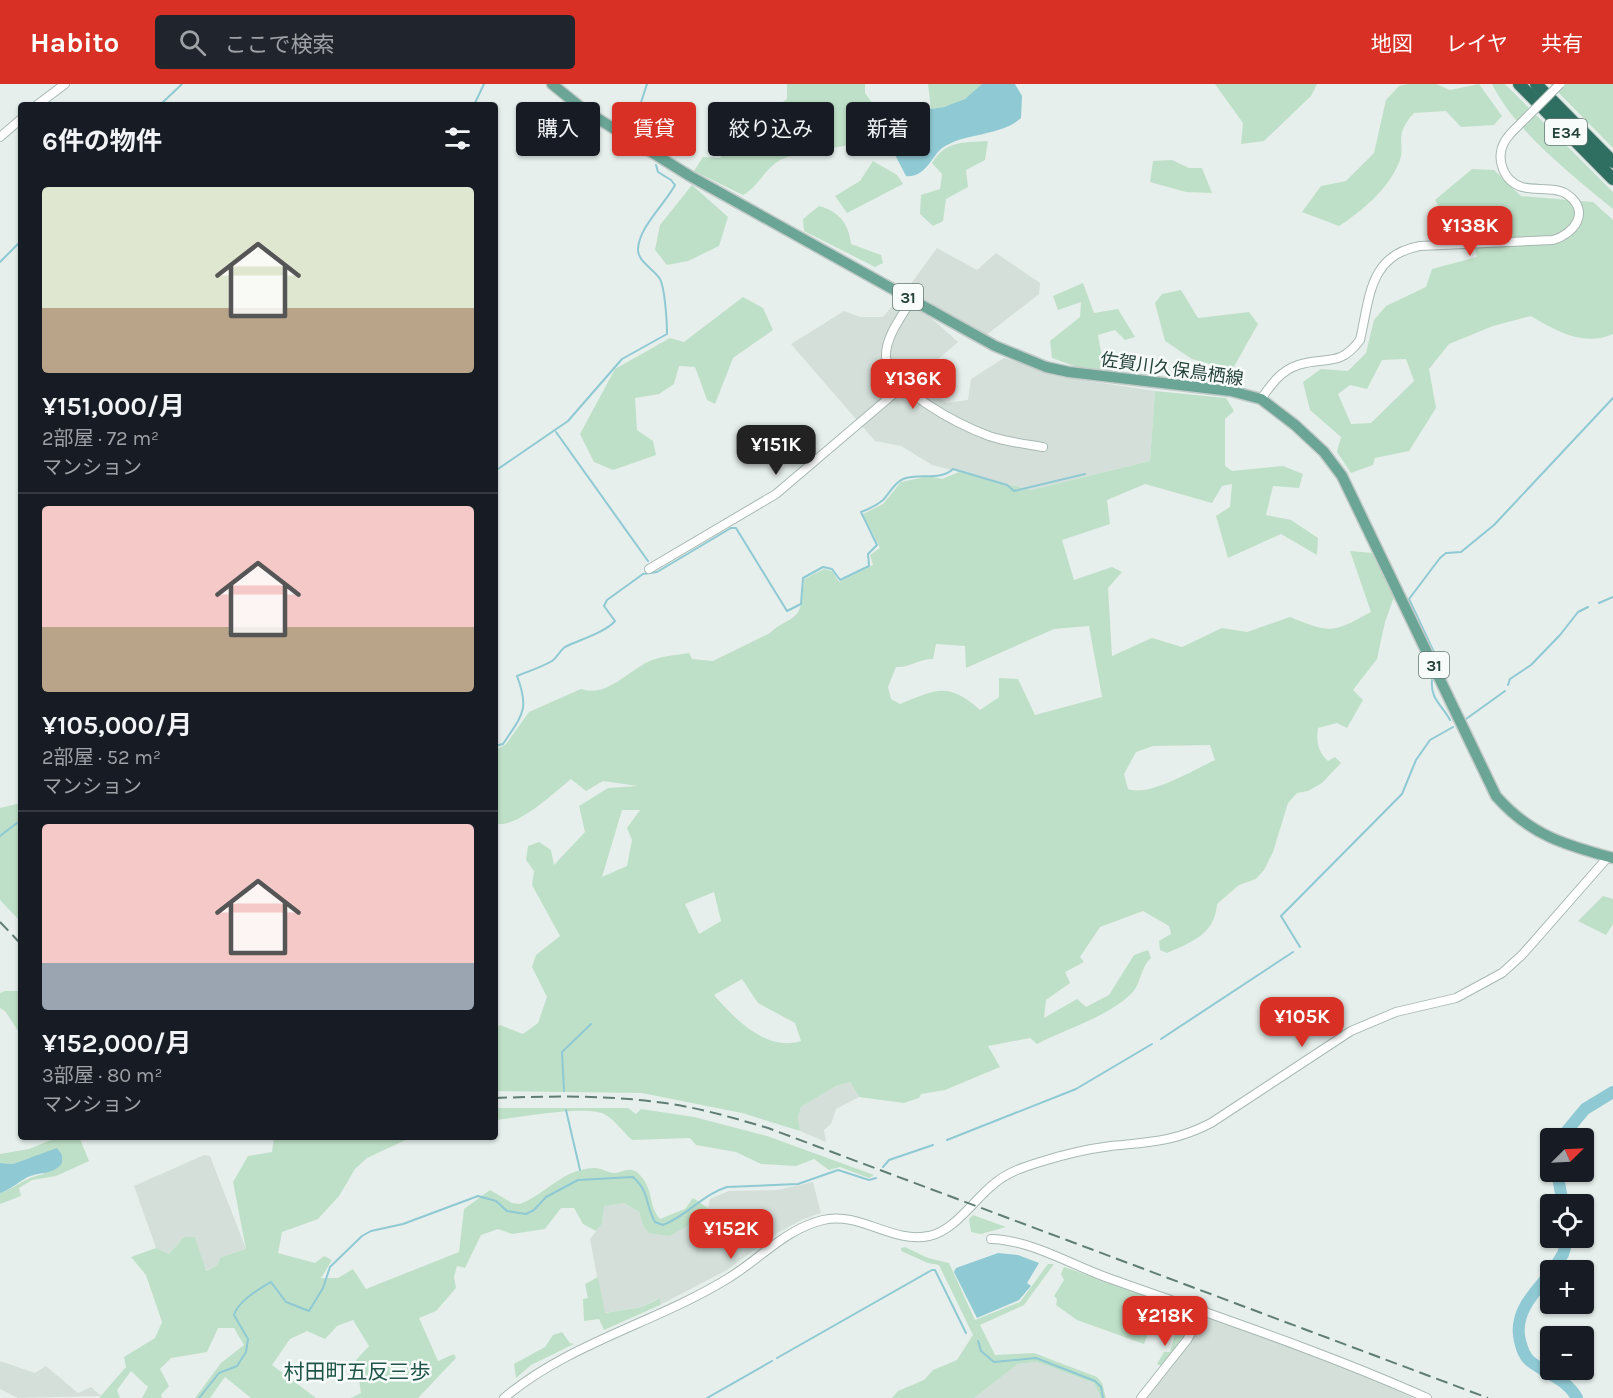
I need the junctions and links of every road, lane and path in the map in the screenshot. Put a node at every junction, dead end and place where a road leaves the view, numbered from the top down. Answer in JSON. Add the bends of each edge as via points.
{"nodes":[{"id":1,"x":65,"y":84,"type":"edge"},
{"id":2,"x":552,"y":84,"type":"edge"},
{"id":3,"x":1519,"y":84,"type":"edge"},
{"id":4,"x":1536,"y":84,"type":"edge"},
{"id":5,"x":1560,"y":84,"type":"edge"},
{"id":6,"x":41,"y":102,"type":"edge"},
{"id":7,"x":18,"y":122,"type":"edge"},
{"id":8,"x":0,"y":137,"type":"edge"},
{"id":9,"x":1613,"y":162,"type":"edge"},
{"id":10,"x":1613,"y":179,"type":"edge"},
{"id":11,"x":912,"y":299,"type":"junction"},
{"id":12,"x":904,"y":385,"type":"junction"},
{"id":13,"x":1261,"y":399,"type":"junction"},
{"id":14,"x":1043,"y":447,"type":"dead end"},
{"id":15,"x":649,"y":569,"type":"dead end"},
{"id":16,"x":1610,"y":858,"type":"edge"},
{"id":17,"x":991,"y":1239,"type":"dead end"},
{"id":18,"x":1204,"y":1310,"type":"junction"},
{"id":19,"x":504,"y":1398,"type":"edge"},
{"id":20,"x":1141,"y":1398,"type":"edge"},
{"id":21,"x":1427,"y":1398,"type":"edge"}],
"edges":[{"from":1,"to":6,"type":"street"},
{"from":2,"to":11,"type":"main road","name":"佐賀川久保鳥栖線","number":"31","via":[[584,110],[690,176]]},
{"from":3,"to":10,"type":"highway","number":"E34"},
{"from":4,"to":9,"type":"highway","number":"E34"},
{"from":5,"to":13,"type":"street","bridge":true,"via":[[1509,135],[1501,150],[1503,171],[1521,187],[1568,195],[1579,217],[1575,228],[1553,240],[1405,248],[1383,264],[1374,278],[1359,340],[1353,348],[1333,362],[1298,365],[1282,373]]},
{"from":7,"to":8,"type":"street"},
{"from":11,"to":12,"type":"street","via":[[886,349],[891,371]]},
{"from":11,"to":13,"type":"main road","name":"佐賀川久保鳥栖線","number":"31","via":[[995,346],[1046,367],[1231,391]]},
{"from":12,"to":14,"type":"street","via":[[960,424],[1012,443]]},
{"from":12,"to":15,"type":"street","via":[[776,494]]},
{"from":13,"to":16,"type":"main road","name":"佐賀川久保鳥栖線","number":"31","via":[[1324,452],[1342,476],[1496,796],[1525,825],[1552,840]]},
{"from":16,"to":19,"type":"street","via":[[1502,973],[1456,998],[1396,1011],[1351,1031],[1190,1134],[1152,1144],[1109,1146],[1013,1171],[995,1182],[964,1214],[929,1236],[888,1232],[848,1218],[821,1220],[798,1229],[728,1279],[568,1356]]},
{"from":17,"to":18,"type":"street","via":[[1013,1241]]},
{"from":18,"to":20,"type":"street","via":[[1187,1340]]},
{"from":18,"to":21,"type":"street"}]}
